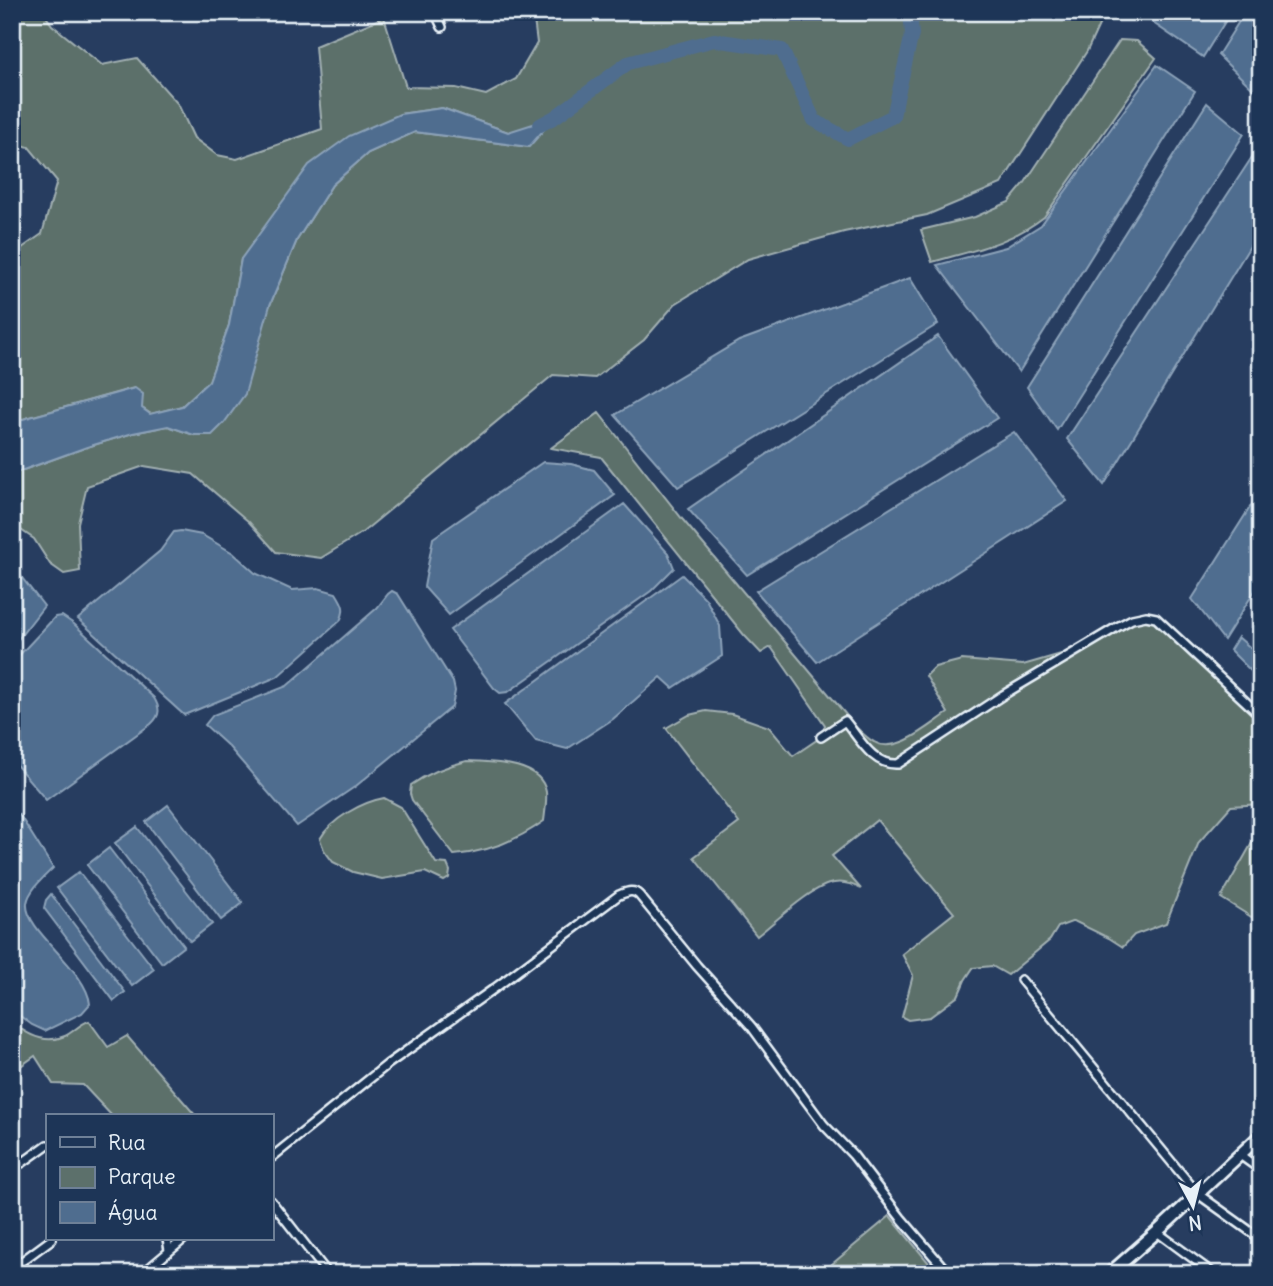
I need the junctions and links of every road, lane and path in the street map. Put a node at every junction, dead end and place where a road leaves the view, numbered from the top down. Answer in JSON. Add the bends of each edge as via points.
{"nodes":[{"id":1,"x":435,"y":12,"type":"edge"},
{"id":2,"x":442,"y":27,"type":"dead end"},
{"id":3,"x":1261,"y":716,"type":"edge"},
{"id":4,"x":821,"y":737,"type":"dead end"},
{"id":5,"x":1021,"y":980,"type":"dead end"},
{"id":6,"x":1261,"y":1135,"type":"edge"},
{"id":7,"x":46,"y":1146,"type":"edge"},
{"id":8,"x":1240,"y":1155,"type":"junction"},
{"id":9,"x":273,"y":1156,"type":"edge"},
{"id":10,"x":22,"y":1163,"type":"dead end"},
{"id":11,"x":1261,"y":1170,"type":"edge"},
{"id":12,"x":1198,"y":1194,"type":"junction"},
{"id":13,"x":273,"y":1204,"type":"edge"},
{"id":14,"x":1157,"y":1232,"type":"junction"},
{"id":15,"x":1261,"y":1239,"type":"edge"},
{"id":16,"x":51,"y":1240,"type":"edge"},
{"id":17,"x":167,"y":1240,"type":"edge"},
{"id":18,"x":183,"y":1240,"type":"edge"},
{"id":19,"x":169,"y":1250,"type":"junction"},
{"id":20,"x":18,"y":1264,"type":"dead end"},
{"id":21,"x":142,"y":1274,"type":"edge"},
{"id":22,"x":328,"y":1274,"type":"edge"},
{"id":23,"x":949,"y":1274,"type":"edge"},
{"id":24,"x":1109,"y":1274,"type":"edge"},
{"id":25,"x":1214,"y":1274,"type":"edge"}],
"edges":[{"from":1,"to":2,"type":"street"},
{"from":3,"to":4,"type":"street","via":[[1156,618],[1146,616],[1132,619],[1003,695],[898,764],[888,765],[873,755],[845,721]]},
{"from":5,"to":12,"type":"street"},
{"from":6,"to":8,"type":"street"},
{"from":7,"to":10,"type":"street"},
{"from":8,"to":11,"type":"street"},
{"from":8,"to":12,"type":"street"},
{"from":9,"to":23,"type":"street","via":[[388,1064],[619,895],[631,891],[751,1026],[824,1125]]},
{"from":12,"to":14,"type":"street"},
{"from":12,"to":15,"type":"street"},
{"from":13,"to":22,"type":"street"},
{"from":14,"to":24,"type":"street"},
{"from":14,"to":25,"type":"street"},
{"from":16,"to":20,"type":"street"},
{"from":17,"to":19,"type":"street"},
{"from":18,"to":19,"type":"street"},
{"from":19,"to":21,"type":"street"}]}
